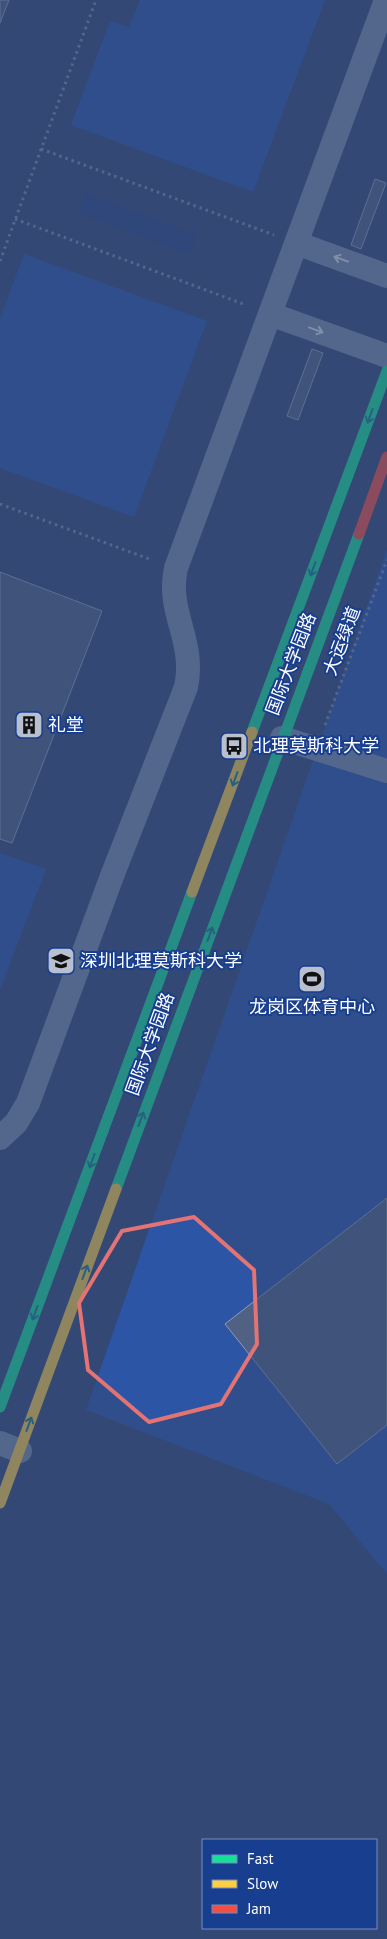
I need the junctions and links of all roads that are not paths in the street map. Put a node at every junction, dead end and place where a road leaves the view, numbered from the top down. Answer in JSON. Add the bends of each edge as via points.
{"nodes":[{"id":1,"x":386,"y":0,"type":"edge"},
{"id":2,"x":296,"y":243,"type":"junction"},
{"id":3,"x":387,"y":276,"type":"edge"},
{"id":4,"x":270,"y":314,"type":"junction"},
{"id":5,"x":387,"y":356,"type":"edge"},
{"id":6,"x":387,"y":371,"type":"edge"},
{"id":7,"x":387,"y":457,"type":"edge"},
{"id":8,"x":282,"y":738,"type":"junction"},
{"id":9,"x":387,"y":771,"type":"edge"},
{"id":10,"x":0,"y":1138,"type":"edge"},
{"id":11,"x":0,"y":1407,"type":"edge"},
{"id":12,"x":10,"y":1447,"type":"edge"},
{"id":13,"x":0,"y":1503,"type":"edge"}],
"edges":[{"from":1,"to":2,"type":"street"},
{"from":3,"to":2,"type":"street","one_way":true},
{"from":2,"to":4,"type":"street"},
{"from":4,"to":5,"type":"street","one_way":true},
{"from":4,"to":10,"type":"street","via":[[176,568],[173,596],[189,660],[186,687],[28,1103],[16,1123]]},
{"from":6,"to":11,"type":"street","name":"国际大学园路","one_way":true},
{"from":7,"to":8,"type":"street","name":"国际大学园路"},
{"from":8,"to":9,"type":"street"},
{"from":12,"to":8,"type":"street","name":"国际大学园路","one_way":true},
{"from":12,"to":13,"type":"street","name":"国际大学园路"}]}
